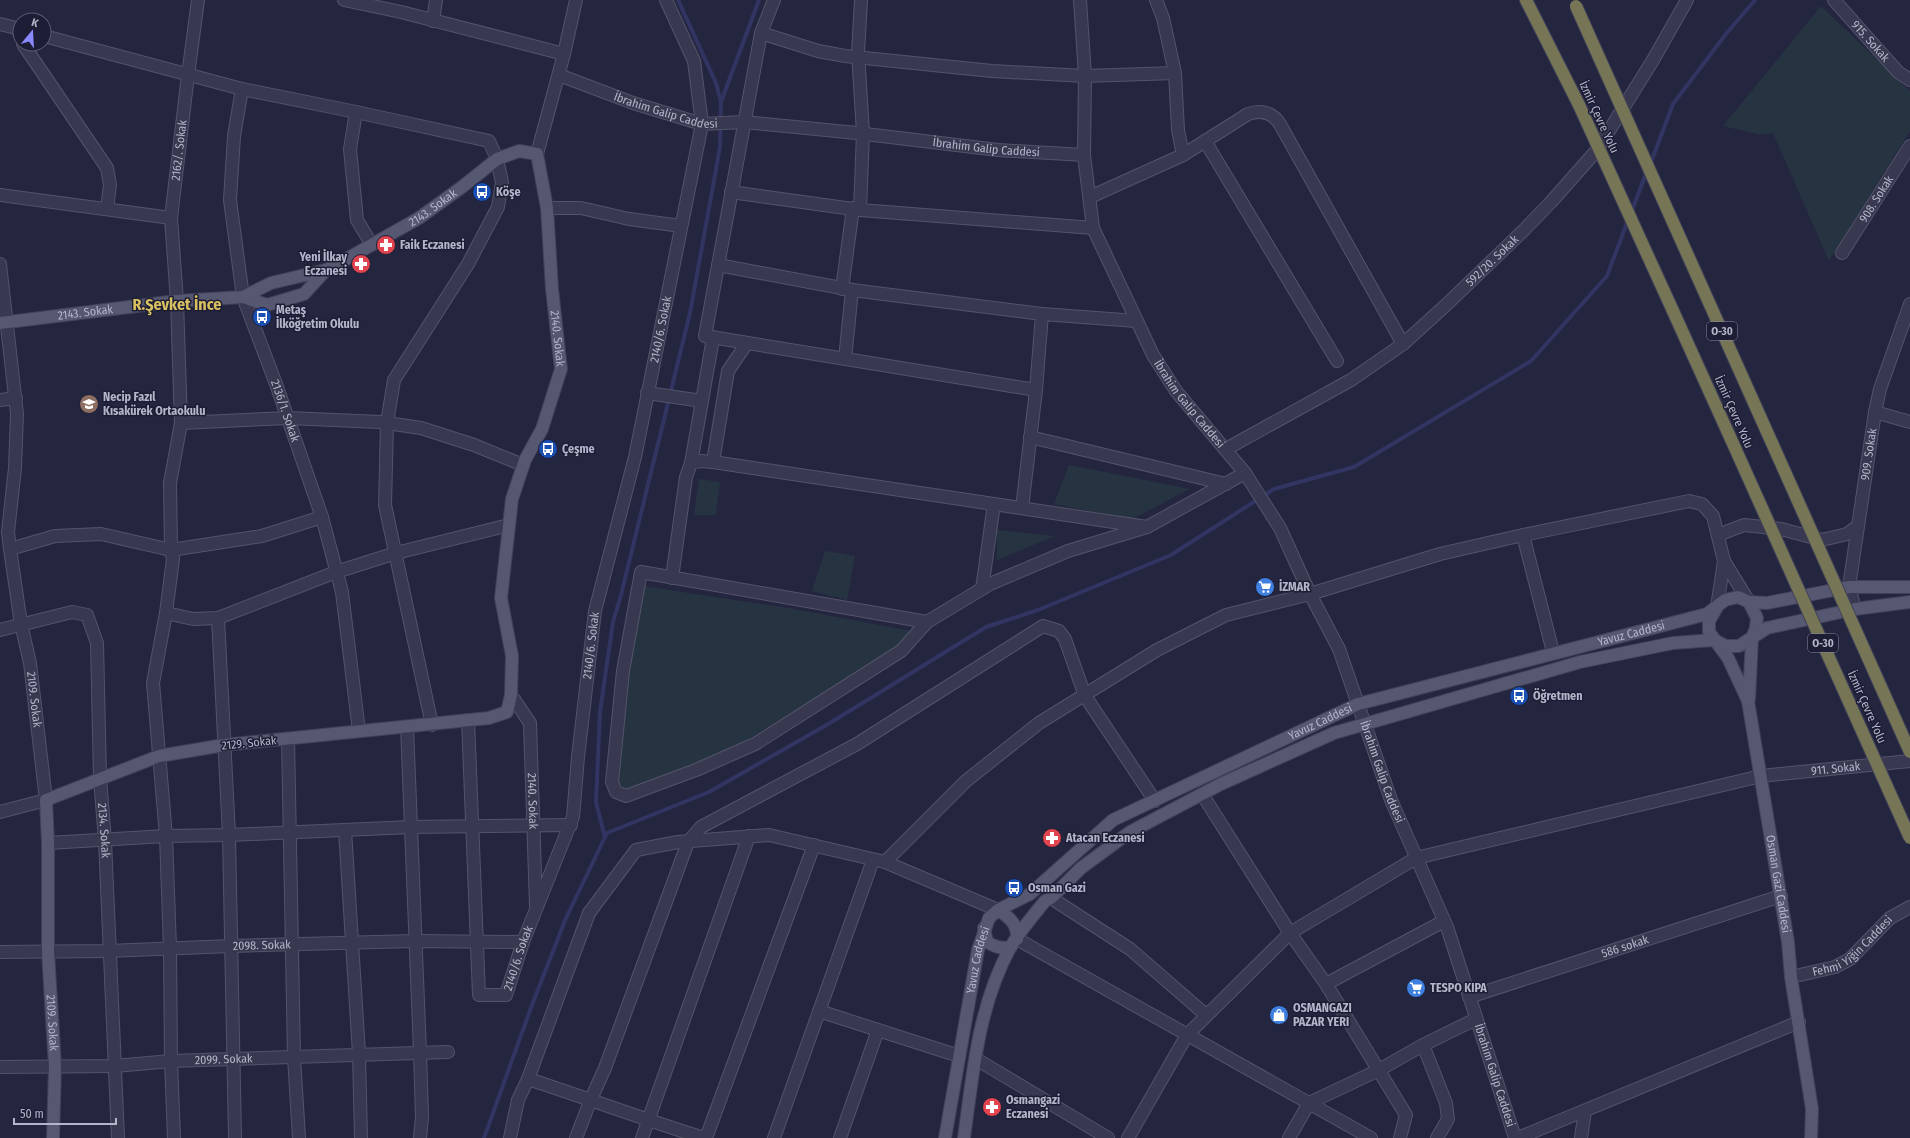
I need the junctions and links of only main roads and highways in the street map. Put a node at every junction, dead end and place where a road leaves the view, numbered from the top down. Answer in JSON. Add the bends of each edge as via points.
{"nodes":[{"id":1,"x":1524,"y":0,"type":"edge"},
{"id":2,"x":1574,"y":2,"type":"edge"},
{"id":3,"x":537,"y":154,"type":"joint"},
{"id":4,"x":326,"y":270,"type":"junction"},
{"id":5,"x":244,"y":297,"type":"junction"},
{"id":6,"x":3,"y":322,"type":"edge"},
{"id":7,"x":1910,"y":587,"type":"edge"},
{"id":8,"x":1749,"y":602,"type":"junction"},
{"id":9,"x":1910,"y":602,"type":"edge"},
{"id":10,"x":1717,"y":607,"type":"junction"},
{"id":11,"x":1752,"y":638,"type":"junction"},
{"id":12,"x":1714,"y":640,"type":"junction"},
{"id":13,"x":1748,"y":701,"type":"junction"},
{"id":14,"x":507,"y":712,"type":"joint"},
{"id":15,"x":1910,"y":752,"type":"edge"},
{"id":16,"x":46,"y":800,"type":"joint"},
{"id":17,"x":1910,"y":838,"type":"edge"},
{"id":18,"x":998,"y":910,"type":"junction"},
{"id":19,"x":984,"y":928,"type":"junction"},
{"id":20,"x":1014,"y":943,"type":"junction"},
{"id":21,"x":53,"y":1138,"type":"edge"},
{"id":22,"x":946,"y":1138,"type":"edge"},
{"id":23,"x":964,"y":1138,"type":"edge"},
{"id":24,"x":1811,"y":1138,"type":"edge"}],
"edges":[{"from":1,"to":17,"type":"highway","name":"İzmir Çevre Yolu","number":"O-30","bridge":true,"via":[[1536,17],[1579,105]]},
{"from":2,"to":15,"type":"highway","name":"İzmir Çevre Yolu","number":"O-30","bridge":true},
{"from":3,"to":4,"type":"main road","name":"2143. Sokak","via":[[519,151],[497,159],[419,218]]},
{"from":3,"to":14,"type":"main road","name":"2140. Sokak","via":[[547,208],[552,289],[561,369],[542,429],[523,465],[512,499],[501,598],[512,656],[511,695]]},
{"from":4,"to":5,"type":"main road","name":"2143. Sokak","via":[[271,283]]},
{"from":4,"to":5,"type":"main road","name":"2143. Sokak","via":[[304,294],[267,305]]},
{"from":5,"to":6,"type":"main road","name":"2143. Sokak","via":[[177,301]]},
{"from":7,"to":8,"type":"main road","name":"Yavuz Caddesi","via":[[1849,587],[1767,603]]},
{"from":8,"to":10,"type":"main road","name":"Yavuz Caddesi","via":[[1738,597],[1725,600]]},
{"from":8,"to":11,"type":"main road","via":[[1757,618]]},
{"from":9,"to":11,"type":"main road","name":"Yavuz Caddesi","via":[[1855,609],[1766,628]]},
{"from":10,"to":12,"type":"main road","via":[[1709,620],[1709,632]]},
{"from":10,"to":18,"type":"main road","name":"Yavuz Caddesi","via":[[1707,614],[1358,704],[1113,820],[1030,894]]},
{"from":11,"to":12,"type":"main road","name":"Yavuz Caddesi","via":[[1739,646],[1726,646]]},
{"from":11,"to":13,"type":"main road"},
{"from":12,"to":13,"type":"main road","name":"Osman Gazi Caddesi","via":[[1728,658]]},
{"from":12,"to":20,"type":"main road","name":"Yavuz Caddesi","via":[[1673,643],[1580,662],[1334,732],[1202,794],[1130,832],[1081,868],[1044,902]]},
{"from":13,"to":24,"type":"main road","name":"Osman Gazi Caddesi","via":[[1788,942],[1791,977],[1812,1109]]},
{"from":14,"to":16,"type":"main road","name":"2129. Sokak","via":[[489,718],[224,745],[160,756]]},
{"from":16,"to":21,"type":"main road","name":"2109. Sokak","via":[[48,952],[55,1067]]},
{"from":18,"to":19,"type":"main road","name":"Yavuz Caddesi","via":[[989,918]]},
{"from":18,"to":20,"type":"main road","via":[[1008,917],[1018,930]]},
{"from":19,"to":20,"type":"main road","via":[[987,942],[995,947],[1003,949]]},
{"from":19,"to":22,"type":"main road","name":"Yavuz Caddesi","via":[[958,1056]]},
{"from":20,"to":23,"type":"main road","name":"Yavuz Caddesi","via":[[992,989],[980,1029]]}]}
